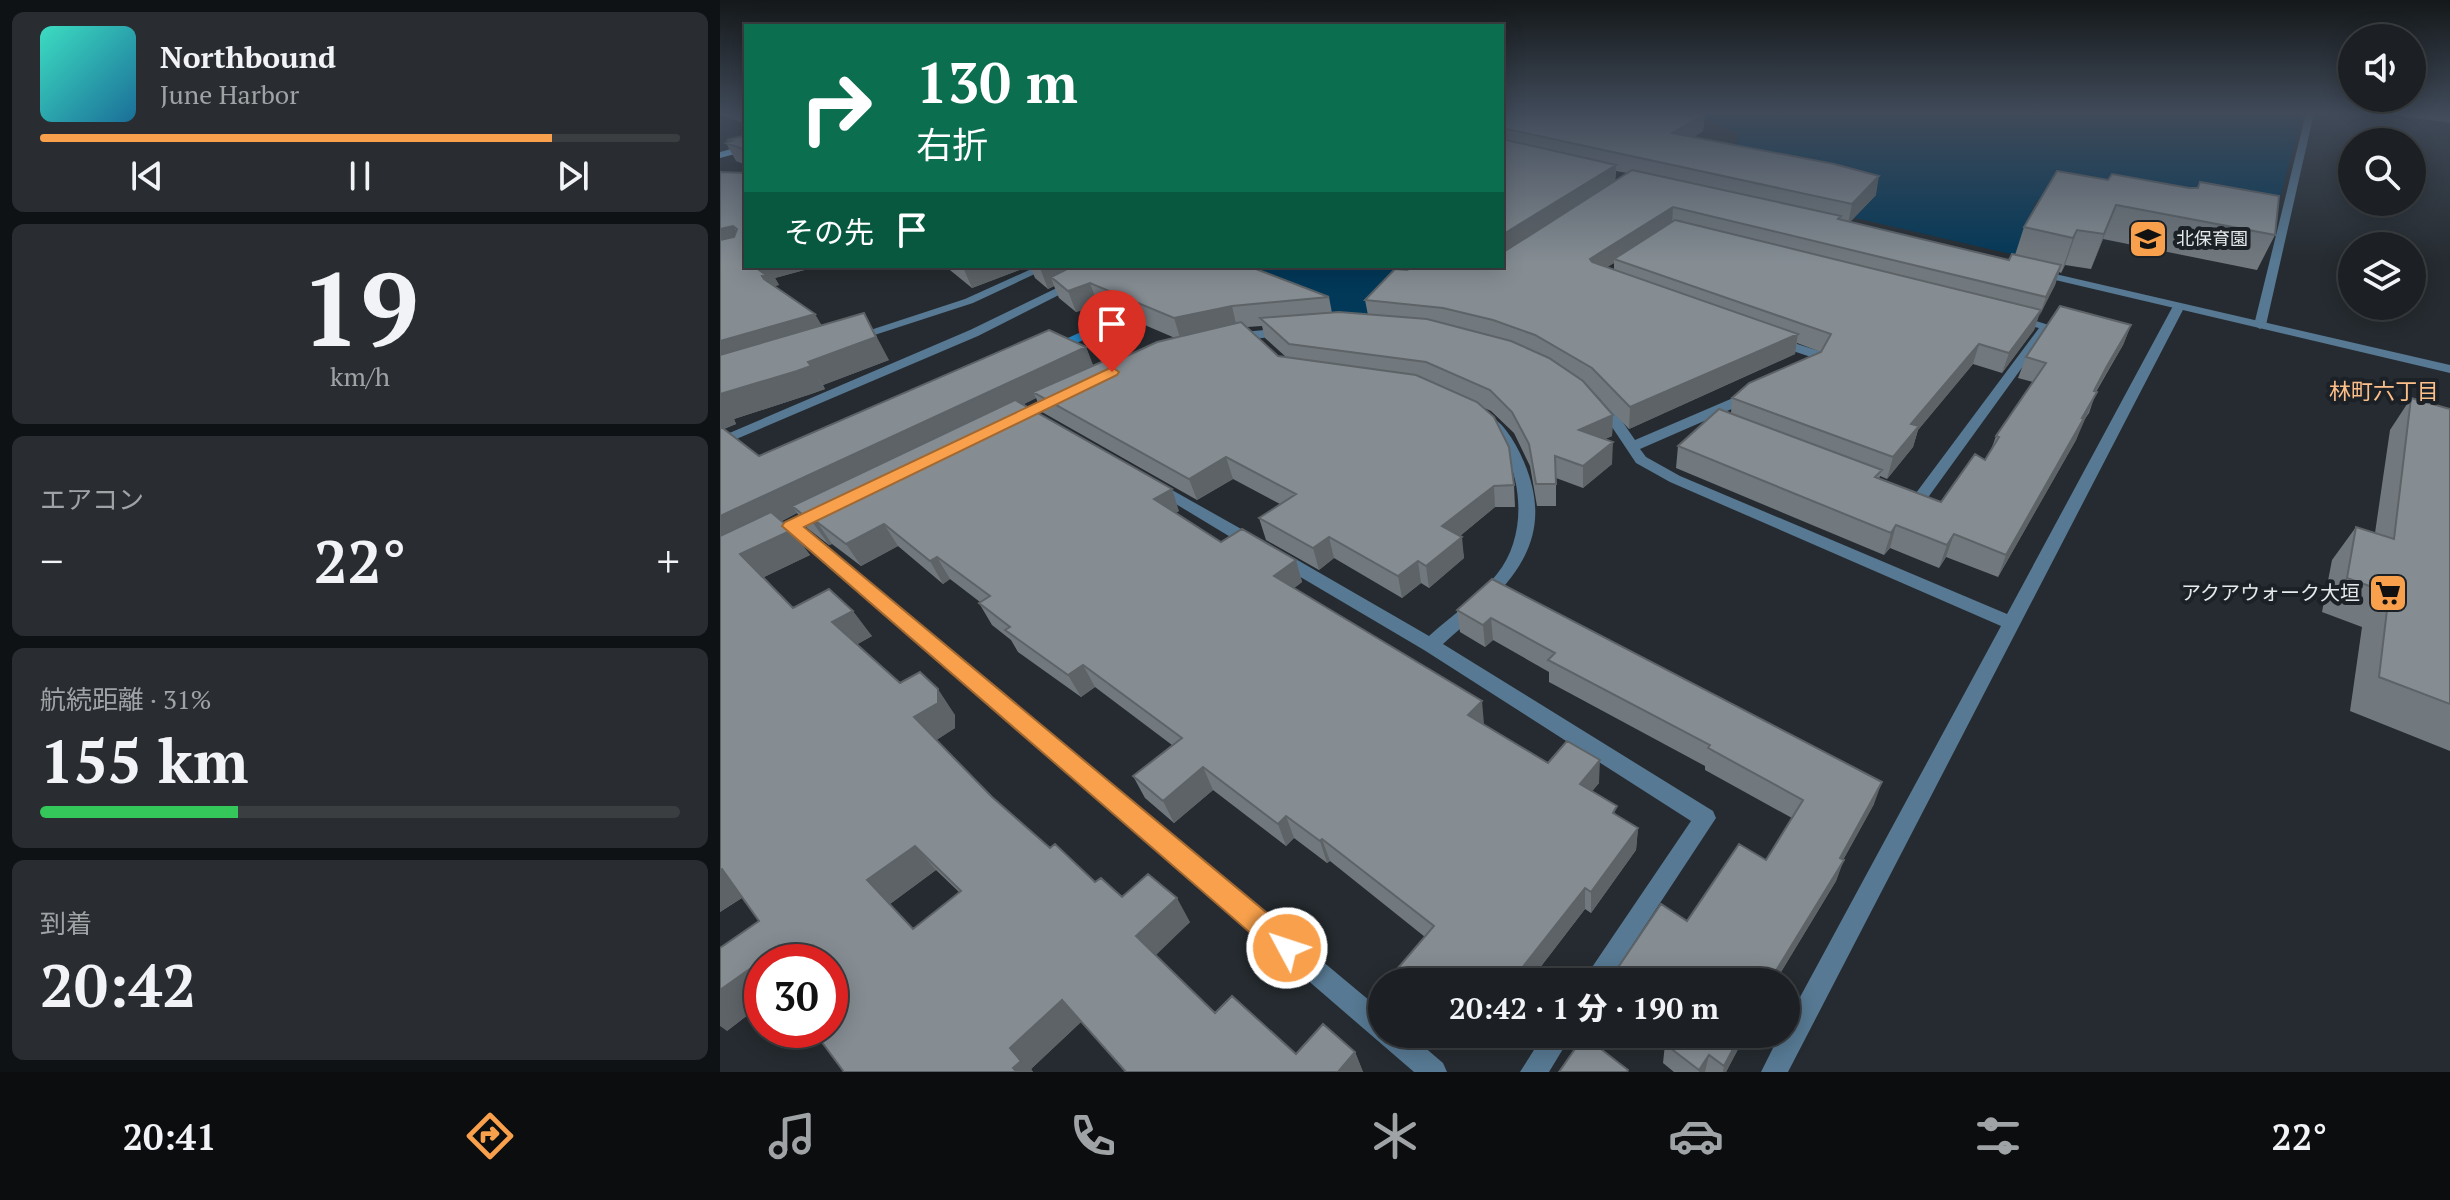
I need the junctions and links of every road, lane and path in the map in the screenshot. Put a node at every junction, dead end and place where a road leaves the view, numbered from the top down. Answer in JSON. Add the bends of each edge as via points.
{"nodes":[{"id":1,"x":2298,"y":163,"type":"edge"},
{"id":2,"x":1043,"y":268,"type":"edge"},
{"id":3,"x":1107,"y":268,"type":"edge"},
{"id":4,"x":2030,"y":271,"type":"edge"},
{"id":5,"x":2179,"y":306,"type":"junction"},
{"id":6,"x":2001,"y":315,"type":"edge"},
{"id":7,"x":2260,"y":325,"type":"junction"},
{"id":8,"x":1307,"y":330,"type":"edge"},
{"id":9,"x":1759,"y":335,"type":"edge"},
{"id":10,"x":1213,"y":342,"type":"edge"},
{"id":11,"x":833,"y":343,"type":"edge"},
{"id":12,"x":2450,"y":369,"type":"edge"},
{"id":13,"x":1799,"y":373,"type":"edge"},
{"id":14,"x":1759,"y":391,"type":"edge"},
{"id":15,"x":1590,"y":395,"type":"edge"},
{"id":16,"x":1475,"y":412,"type":"edge"},
{"id":17,"x":1705,"y":417,"type":"junction"},
{"id":18,"x":1719,"y":422,"type":"edge"},
{"id":19,"x":720,"y":442,"type":"edge"},
{"id":20,"x":1632,"y":447,"type":"junction"},
{"id":21,"x":1134,"y":474,"type":"edge"},
{"id":22,"x":1891,"y":488,"type":"edge"},
{"id":23,"x":833,"y":506,"type":"edge"},
{"id":24,"x":791,"y":526,"type":"junction"},
{"id":25,"x":763,"y":540,"type":"edge"},
{"id":26,"x":2011,"y":623,"type":"junction"},
{"id":27,"x":1430,"y":645,"type":"junction"},
{"id":28,"x":1603,"y":968,"type":"edge"},
{"id":29,"x":1368,"y":1016,"type":"edge"},
{"id":30,"x":1406,"y":1048,"type":"edge"},
{"id":31,"x":1549,"y":1048,"type":"edge"},
{"id":32,"x":1434,"y":1072,"type":"edge"},
{"id":33,"x":1533,"y":1072,"type":"edge"},
{"id":34,"x":1774,"y":1072,"type":"edge"}],
"edges":[{"from":1,"to":7,"type":"street"},
{"from":2,"to":11,"type":"street","via":[[969,301]]},
{"from":3,"to":19,"type":"street","via":[[933,352]]},
{"from":4,"to":5,"type":"street"},
{"from":5,"to":7,"type":"street"},
{"from":5,"to":26,"type":"street"},
{"from":6,"to":22,"type":"street","via":[[2046,326],[1919,500]]},
{"from":7,"to":12,"type":"street"},
{"from":8,"to":10,"type":"street","via":[[1257,341]]},
{"from":9,"to":13,"type":"street","via":[[1818,355]]},
{"from":14,"to":17,"type":"street"},
{"from":15,"to":20,"type":"street"},
{"from":16,"to":27,"type":"street","via":[[1504,434],[1520,467],[1527,533],[1506,575]]},
{"from":17,"to":18,"type":"street"},
{"from":17,"to":20,"type":"street"},
{"from":20,"to":26,"type":"street","via":[[1641,460],[1675,479]]},
{"from":21,"to":27,"type":"street"},
{"from":23,"to":24,"type":"street"},
{"from":24,"to":25,"type":"street"},
{"from":24,"to":29,"type":"street"},
{"from":26,"to":34,"type":"street"},
{"from":27,"to":28,"type":"street","via":[[1705,818]]},
{"from":30,"to":32,"type":"street"},
{"from":31,"to":33,"type":"street"}]}
